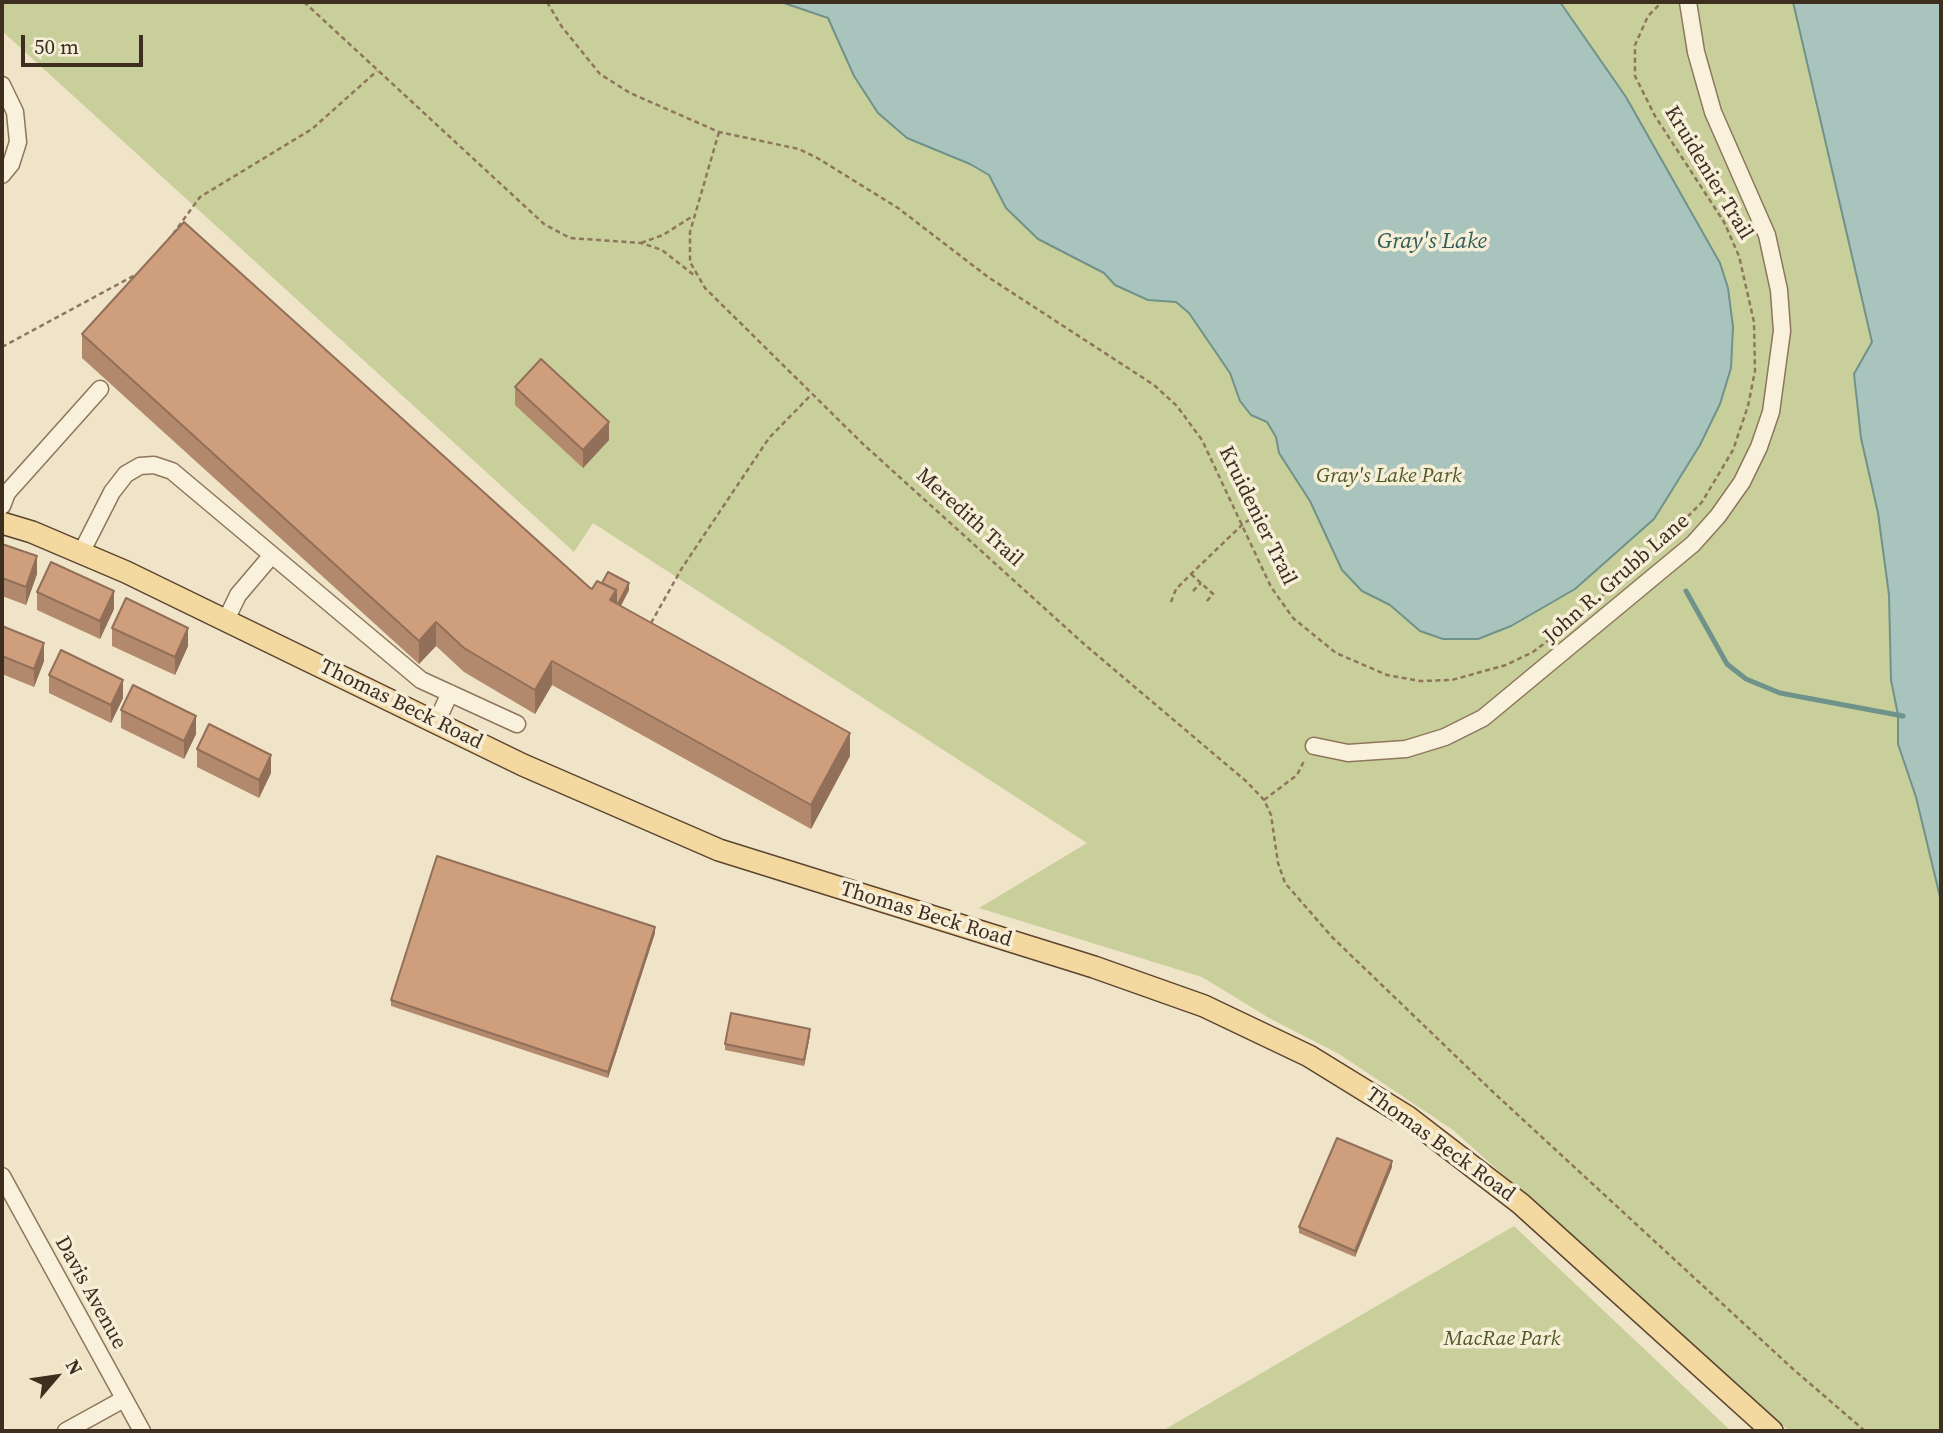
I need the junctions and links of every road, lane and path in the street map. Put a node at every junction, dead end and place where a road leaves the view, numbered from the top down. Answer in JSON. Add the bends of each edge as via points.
{"nodes":[{"id":1,"x":304,"y":2,"type":"edge"},
{"id":2,"x":547,"y":2,"type":"edge"},
{"id":3,"x":1662,"y":2,"type":"edge"},
{"id":4,"x":1688,"y":2,"type":"edge"},
{"id":5,"x":378,"y":70,"type":"junction"},
{"id":6,"x":2,"y":85,"type":"edge"},
{"id":7,"x":719,"y":132,"type":"junction"},
{"id":8,"x":2,"y":175,"type":"edge"},
{"id":9,"x":693,"y":216,"type":"junction"},
{"id":10,"x":641,"y":243,"type":"junction"},
{"id":11,"x":163,"y":247,"type":"edge"},
{"id":12,"x":140,"y":272,"type":"edge"},
{"id":13,"x":697,"y":278,"type":"junction"},
{"id":14,"x":2,"y":347,"type":"edge"},
{"id":15,"x":100,"y":389,"type":"dead end"},
{"id":16,"x":811,"y":395,"type":"junction"},
{"id":17,"x":2,"y":506,"type":"edge"},
{"id":18,"x":1265,"y":511,"type":"dead end"},
{"id":19,"x":2,"y":523,"type":"edge"},
{"id":20,"x":1240,"y":527,"type":"junction"},
{"id":21,"x":81,"y":553,"type":"junction"},
{"id":22,"x":272,"y":555,"type":"junction"},
{"id":23,"x":1191,"y":574,"type":"junction"},
{"id":24,"x":1200,"y":583,"type":"junction"},
{"id":25,"x":1193,"y":591,"type":"dead end"},
{"id":26,"x":1171,"y":602,"type":"dead end"},
{"id":27,"x":1206,"y":602,"type":"dead end"},
{"id":28,"x":226,"y":620,"type":"junction"},
{"id":29,"x":647,"y":625,"type":"edge"},
{"id":30,"x":450,"y":694,"type":"junction"},
{"id":31,"x":436,"y":723,"type":"junction"},
{"id":32,"x":517,"y":724,"type":"dead end"},
{"id":33,"x":1314,"y":746,"type":"joint"},
{"id":34,"x":1264,"y":800,"type":"junction"},
{"id":35,"x":2,"y":1176,"type":"edge"},
{"id":36,"x":124,"y":1399,"type":"junction"},
{"id":37,"x":66,"y":1431,"type":"edge"},
{"id":38,"x":142,"y":1431,"type":"edge"},
{"id":39,"x":1772,"y":1431,"type":"edge"},
{"id":40,"x":1865,"y":1431,"type":"edge"}],
"edges":[{"from":1,"to":5,"type":"path"},
{"from":2,"to":7,"type":"path","name":"Kruidenier Trail","via":[[600,74],[630,93]]},
{"from":3,"to":20,"type":"path","name":"Kruidenier Trail","via":[[1648,16],[1635,45],[1634,76],[1730,235],[1750,296],[1755,346],[1753,386],[1742,428],[1702,502],[1654,551],[1532,652],[1482,674],[1452,680],[1420,681],[1387,674],[1336,653],[1293,618]]},
{"from":4,"to":33,"type":"street","name":"John R. Grubb Lane","via":[[1713,112],[1767,235],[1779,290],[1782,331],[1771,412],[1742,482],[1693,544],[1483,718],[1406,749],[1348,753]]},
{"from":5,"to":10,"type":"path","via":[[544,224],[570,238]]},
{"from":5,"to":11,"type":"path","via":[[312,129],[200,197]]},
{"from":6,"to":8,"type":"street","via":[[15,112],[18,142]]},
{"from":7,"to":9,"type":"path"},
{"from":7,"to":20,"type":"path","name":"Kruidenier Trail","via":[[799,149],[819,159],[898,208],[1014,295],[1134,370],[1177,406],[1202,440]]},
{"from":9,"to":10,"type":"path"},
{"from":9,"to":13,"type":"path","via":[[689,248]]},
{"from":10,"to":13,"type":"path","name":"Meredith Trail","via":[[682,262]]},
{"from":12,"to":14,"type":"path"},
{"from":13,"to":16,"type":"path","name":"Meredith Trail"},
{"from":15,"to":17,"type":"street","via":[[7,493]]},
{"from":16,"to":29,"type":"path","via":[[769,438]]},
{"from":16,"to":34,"type":"path","name":"Meredith Trail","via":[[1029,595]]},
{"from":18,"to":20,"type":"path"},
{"from":19,"to":21,"type":"main road","name":"Thomas Beck Road"},
{"from":20,"to":23,"type":"path"},
{"from":21,"to":22,"type":"street","via":[[126,474],[154,465],[172,471]]},
{"from":21,"to":28,"type":"main road","name":"Thomas Beck Road"},
{"from":22,"to":28,"type":"street","via":[[239,595]]},
{"from":22,"to":30,"type":"street","via":[[421,680]]},
{"from":23,"to":24,"type":"path"},
{"from":23,"to":26,"type":"path"},
{"from":24,"to":25,"type":"path"},
{"from":24,"to":27,"type":"path","via":[[1213,594]]},
{"from":28,"to":31,"type":"main road","name":"Thomas Beck Road"},
{"from":30,"to":31,"type":"street"},
{"from":30,"to":32,"type":"street"},
{"from":31,"to":39,"type":"main road","name":"Thomas Beck Road","via":[[598,800],[719,850],[1106,971],[1204,1006],[1309,1056],[1408,1117],[1521,1204]]},
{"from":33,"to":34,"type":"path","via":[[1297,775]]},
{"from":34,"to":40,"type":"path","via":[[1282,874],[1297,899],[1493,1092]]},
{"from":35,"to":36,"type":"street","name":"Davis Avenue"},
{"from":36,"to":37,"type":"street"},
{"from":36,"to":38,"type":"street","name":"Davis Avenue"}]}
